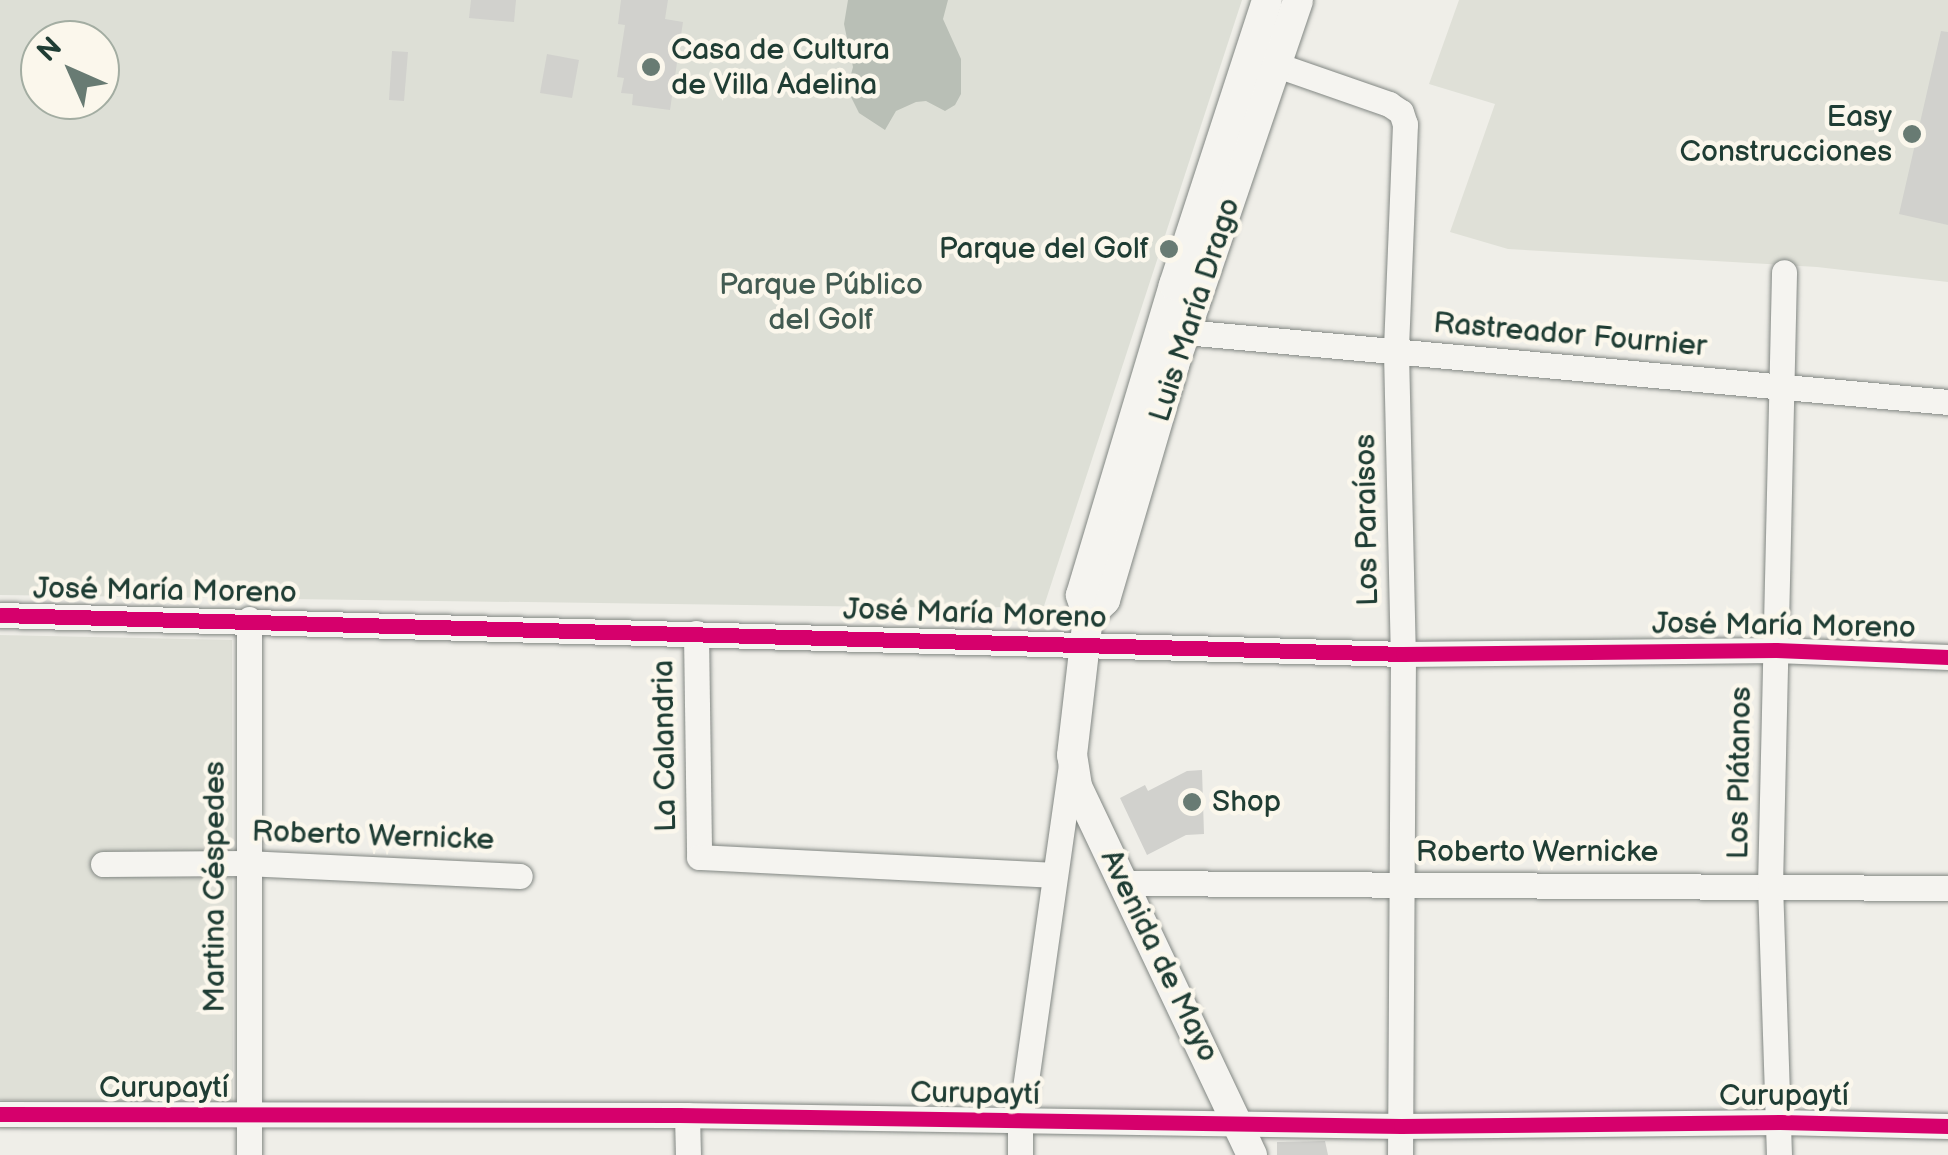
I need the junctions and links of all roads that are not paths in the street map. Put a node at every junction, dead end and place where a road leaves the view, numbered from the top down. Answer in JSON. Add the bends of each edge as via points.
{"nodes":[{"id":1,"x":1268,"y":0,"type":"edge"},
{"id":2,"x":1298,"y":0,"type":"edge"},
{"id":3,"x":1277,"y":66,"type":"junction"},
{"id":4,"x":1784,"y":272,"type":"dead end"},
{"id":5,"x":1185,"y":332,"type":"junction"},
{"id":6,"x":1396,"y":352,"type":"junction"},
{"id":7,"x":1778,"y":388,"type":"junction"},
{"id":8,"x":1948,"y":402,"type":"edge"},
{"id":9,"x":0,"y":614,"type":"edge"},
{"id":10,"x":249,"y":619,"type":"junction"},
{"id":11,"x":1085,"y":630,"type":"junction"},
{"id":12,"x":696,"y":633,"type":"junction"},
{"id":13,"x":1776,"y":650,"type":"junction"},
{"id":14,"x":1403,"y":654,"type":"junction"},
{"id":15,"x":1948,"y":657,"type":"edge"},
{"id":16,"x":1072,"y":755,"type":"junction"},
{"id":17,"x":103,"y":864,"type":"dead end"},
{"id":18,"x":246,"y":864,"type":"junction"},
{"id":19,"x":1054,"y":875,"type":"junction"},
{"id":20,"x":520,"y":876,"type":"dead end"},
{"id":21,"x":1125,"y":883,"type":"junction"},
{"id":22,"x":1403,"y":884,"type":"junction"},
{"id":23,"x":1770,"y":886,"type":"junction"},
{"id":24,"x":1948,"y":888,"type":"edge"},
{"id":25,"x":0,"y":1114,"type":"edge"},
{"id":26,"x":688,"y":1115,"type":"junction"},
{"id":27,"x":248,"y":1116,"type":"junction"},
{"id":28,"x":1780,"y":1122,"type":"junction"},
{"id":29,"x":1020,"y":1123,"type":"junction"},
{"id":30,"x":1238,"y":1124,"type":"junction"},
{"id":31,"x":1401,"y":1126,"type":"junction"},
{"id":32,"x":1948,"y":1126,"type":"edge"},
{"id":33,"x":248,"y":1155,"type":"edge"},
{"id":34,"x":688,"y":1155,"type":"edge"},
{"id":35,"x":1020,"y":1155,"type":"edge"},
{"id":36,"x":1252,"y":1155,"type":"edge"},
{"id":37,"x":1400,"y":1155,"type":"edge"},
{"id":38,"x":1779,"y":1155,"type":"edge"}],
"edges":[{"from":1,"to":11,"type":"main road","name":"Luis María Drago","via":[[1081,595]]},
{"from":2,"to":3,"type":"main road","name":"Luis María Drago"},
{"from":3,"to":5,"type":"main road","name":"Luis María Drago"},
{"from":3,"to":6,"type":"street","name":"Los Paraísos","via":[[1401,112]]},
{"from":4,"to":7,"type":"street","name":"Los Plátanos"},
{"from":5,"to":6,"type":"street","name":"Rastreador Fournier"},
{"from":5,"to":11,"type":"main road","name":"Luis María Drago","via":[[1105,600]]},
{"from":6,"to":7,"type":"street","name":"Rastreador Fournier"},
{"from":6,"to":14,"type":"street","name":"Los Paraísos"},
{"from":7,"to":8,"type":"street","name":"Rastreador Fournier"},
{"from":7,"to":13,"type":"street","name":"Los Plátanos"},
{"from":9,"to":10,"type":"street","name":"José María Moreno"},
{"from":10,"to":12,"type":"street","name":"José María Moreno"},
{"from":10,"to":18,"type":"street","name":"Martina Céspedes"},
{"from":11,"to":12,"type":"street","name":"José María Moreno"},
{"from":11,"to":14,"type":"street","name":"José María Moreno"},
{"from":11,"to":16,"type":"main road","name":"Luis María Drago"},
{"from":12,"to":19,"type":"street","name":"La Calandria","via":[[699,858]]},
{"from":13,"to":14,"type":"street","name":"José María Moreno"},
{"from":13,"to":15,"type":"street","name":"José María Moreno"},
{"from":13,"to":23,"type":"street","name":"Los Plátanos"},
{"from":14,"to":22,"type":"street","name":"Los Paraísos"},
{"from":16,"to":19,"type":"street","name":"Luis María Drago"},
{"from":16,"to":21,"type":"main road","name":"Avenida de Mayo","via":[[1078,786]]},
{"from":17,"to":18,"type":"street","name":"Roberto Wernicke"},
{"from":18,"to":20,"type":"street","name":"Roberto Wernicke"},
{"from":18,"to":27,"type":"street","name":"Martina Céspedes"},
{"from":19,"to":29,"type":"street","name":"Luis María Drago"},
{"from":21,"to":22,"type":"street","name":"Roberto Wernicke"},
{"from":21,"to":30,"type":"main road","name":"Avenida de Mayo"},
{"from":22,"to":23,"type":"street","name":"Roberto Wernicke"},
{"from":22,"to":31,"type":"street","name":"Los Paraísos"},
{"from":23,"to":24,"type":"street","name":"Roberto Wernicke"},
{"from":23,"to":28,"type":"street","name":"Los Plátanos"},
{"from":25,"to":27,"type":"street","name":"Curupaytí"},
{"from":26,"to":27,"type":"street","name":"Curupaytí"},
{"from":26,"to":29,"type":"street","name":"Curupaytí"},
{"from":26,"to":34,"type":"street"},
{"from":27,"to":33,"type":"street","name":"Martina Céspedes"},
{"from":28,"to":31,"type":"street","name":"Curupaytí"},
{"from":28,"to":32,"type":"street","name":"Curupaytí"},
{"from":28,"to":38,"type":"street","name":"Los Plátanos"},
{"from":29,"to":30,"type":"street","name":"Curupaytí"},
{"from":29,"to":35,"type":"street","name":"Luis María Drago"},
{"from":30,"to":31,"type":"street","name":"Curupaytí"},
{"from":30,"to":36,"type":"main road","name":"Avenida de Mayo"},
{"from":31,"to":37,"type":"street","name":"Los Paraísos"}]}
